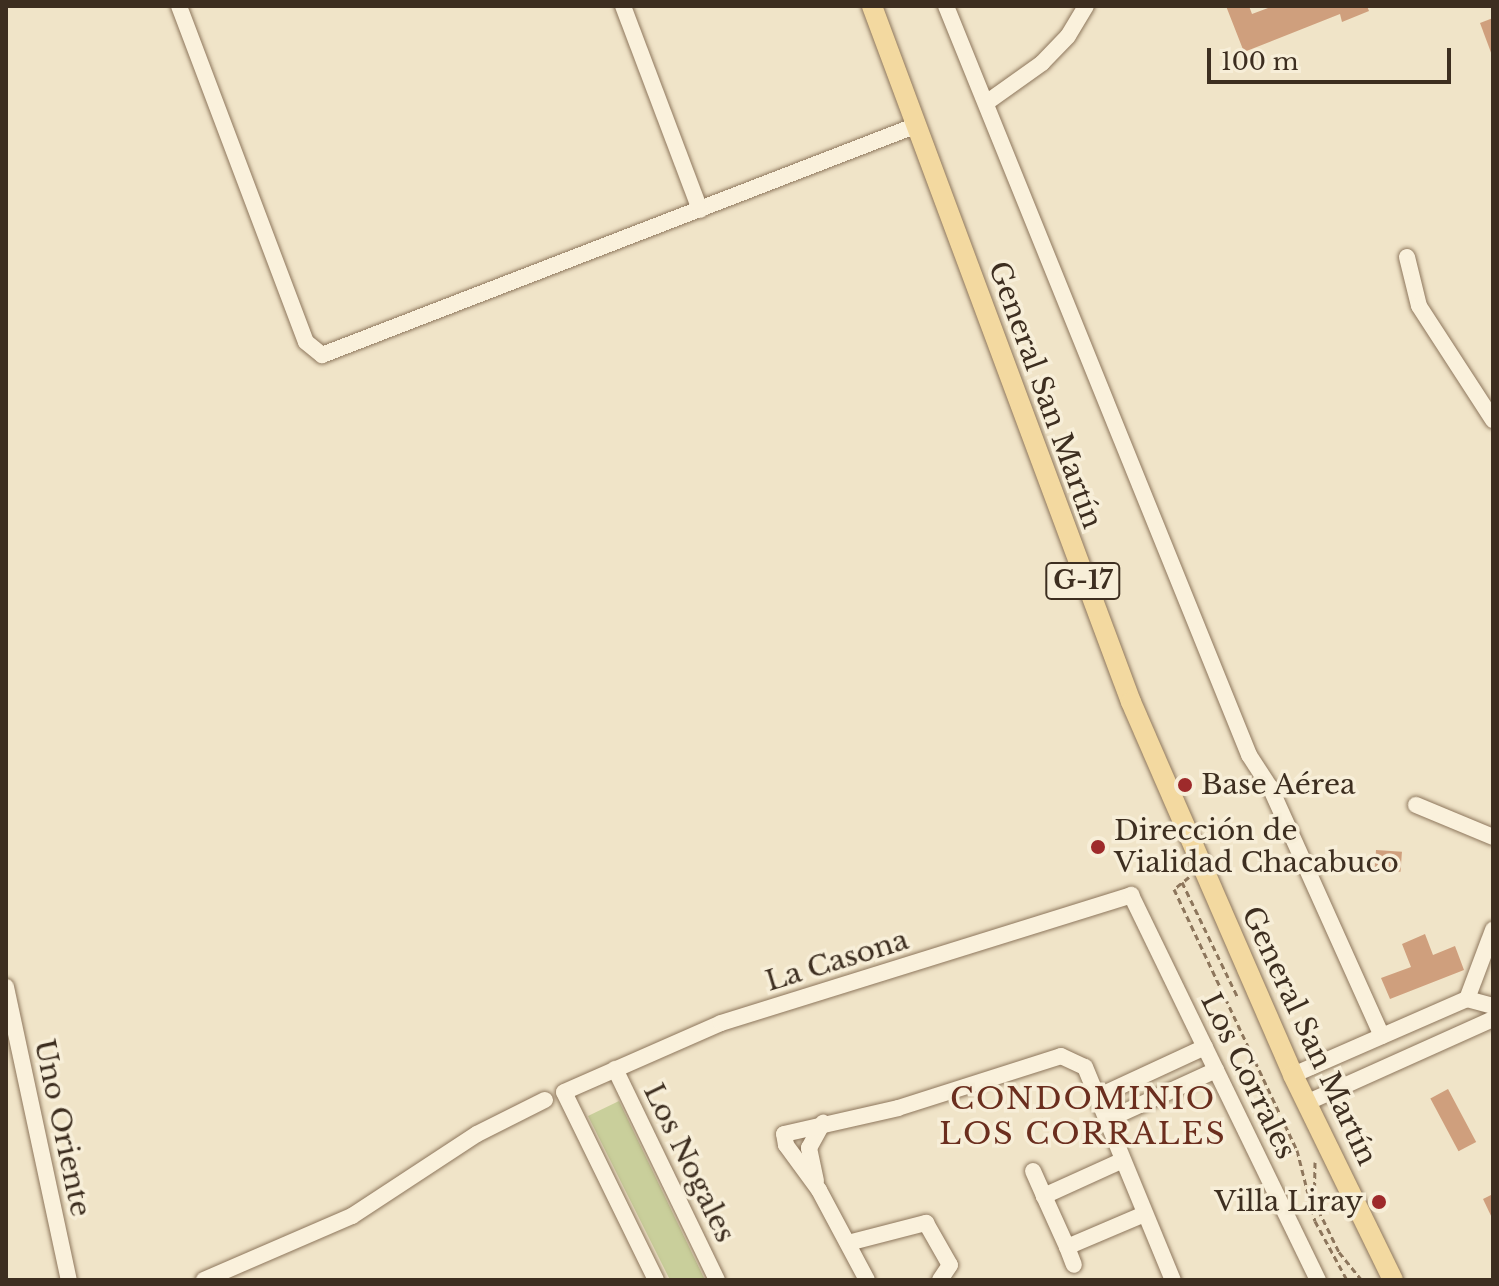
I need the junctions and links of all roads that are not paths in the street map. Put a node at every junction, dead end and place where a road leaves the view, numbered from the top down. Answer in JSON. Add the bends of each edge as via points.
{"nodes":[{"id":1,"x":179,"y":6,"type":"edge"},
{"id":2,"x":623,"y":6,"type":"edge"},
{"id":3,"x":872,"y":6,"type":"edge"},
{"id":4,"x":946,"y":6,"type":"edge"},
{"id":5,"x":1086,"y":6,"type":"edge"},
{"id":6,"x":986,"y":103,"type":"junction"},
{"id":7,"x":917,"y":125,"type":"junction"},
{"id":8,"x":700,"y":210,"type":"junction"},
{"id":9,"x":1407,"y":257,"type":"dead end"},
{"id":10,"x":1493,"y":420,"type":"edge"},
{"id":11,"x":1416,"y":805,"type":"dead end"},
{"id":12,"x":1493,"y":837,"type":"edge"},
{"id":13,"x":1131,"y":895,"type":"joint"},
{"id":14,"x":1493,"y":930,"type":"edge"},
{"id":15,"x":6,"y":987,"type":"edge"},
{"id":16,"x":1467,"y":999,"type":"junction"},
{"id":17,"x":1490,"y":1002,"type":"edge"},
{"id":18,"x":1493,"y":1019,"type":"edge"},
{"id":19,"x":1382,"y":1036,"type":"junction"},
{"id":20,"x":1205,"y":1047,"type":"junction"},
{"id":21,"x":615,"y":1069,"type":"junction"},
{"id":22,"x":1216,"y":1070,"type":"junction"},
{"id":23,"x":1293,"y":1075,"type":"junction"},
{"id":24,"x":1097,"y":1097,"type":"junction"},
{"id":25,"x":545,"y":1100,"type":"dead end"},
{"id":26,"x":1306,"y":1103,"type":"junction"},
{"id":27,"x":1107,"y":1120,"type":"junction"},
{"id":28,"x":823,"y":1123,"type":"junction"},
{"id":29,"x":1121,"y":1161,"type":"junction"},
{"id":30,"x":1033,"y":1171,"type":"dead end"},
{"id":31,"x":819,"y":1190,"type":"junction"},
{"id":32,"x":1044,"y":1196,"type":"junction"},
{"id":33,"x":1142,"y":1215,"type":"junction"},
{"id":34,"x":848,"y":1243,"type":"junction"},
{"id":35,"x":1067,"y":1247,"type":"junction"},
{"id":36,"x":1074,"y":1265,"type":"dead end"},
{"id":37,"x":69,"y":1280,"type":"edge"},
{"id":38,"x":204,"y":1280,"type":"edge"},
{"id":39,"x":656,"y":1280,"type":"edge"},
{"id":40,"x":717,"y":1280,"type":"edge"},
{"id":41,"x":867,"y":1280,"type":"edge"},
{"id":42,"x":940,"y":1280,"type":"edge"},
{"id":43,"x":1173,"y":1280,"type":"edge"},
{"id":44,"x":1318,"y":1280,"type":"edge"},
{"id":45,"x":1393,"y":1280,"type":"edge"}],
"edges":[{"from":1,"to":8,"type":"street","via":[[306,342],[317,354],[333,355]]},
{"from":2,"to":8,"type":"street"},
{"from":3,"to":7,"type":"main road","name":"General San Martín","number":"G-17"},
{"from":4,"to":6,"type":"street"},
{"from":5,"to":6,"type":"street","via":[[1068,36],[1042,63]]},
{"from":6,"to":19,"type":"street","via":[[1249,755],[1270,787]]},
{"from":7,"to":8,"type":"street"},
{"from":7,"to":23,"type":"main road","name":"General San Martín","number":"G-17","via":[[1073,556]]},
{"from":9,"to":10,"type":"street","via":[[1419,306]]},
{"from":11,"to":12,"type":"street"},
{"from":13,"to":20,"type":"street","name":"Los Corrales"},
{"from":13,"to":21,"type":"street","name":"La Casona","via":[[721,1023]]},
{"from":14,"to":16,"type":"street"},
{"from":15,"to":37,"type":"street","name":"Uno Oriente"},
{"from":16,"to":17,"type":"street"},
{"from":16,"to":19,"type":"street"},
{"from":18,"to":26,"type":"street"},
{"from":19,"to":23,"type":"street"},
{"from":20,"to":22,"type":"street","name":"Los Corrales"},
{"from":20,"to":24,"type":"street"},
{"from":21,"to":39,"type":"street","name":"La Casona","via":[[564,1092]]},
{"from":21,"to":40,"type":"street","name":"Los Nogales"},
{"from":22,"to":27,"type":"street"},
{"from":22,"to":44,"type":"street","name":"Los Corrales"},
{"from":23,"to":26,"type":"main road","name":"General San Martín","number":"G-17"},
{"from":24,"to":27,"type":"street"},
{"from":24,"to":28,"type":"street","via":[[1085,1067],[1061,1056],[898,1108]]},
{"from":25,"to":38,"type":"street","via":[[477,1134],[352,1216]]},
{"from":26,"to":45,"type":"main road","name":"General San Martín","number":"G-17"},
{"from":27,"to":29,"type":"street"},
{"from":28,"to":31,"type":"street","via":[[809,1148]]},
{"from":28,"to":31,"type":"street","via":[[784,1134],[793,1158]]},
{"from":29,"to":32,"type":"street"},
{"from":29,"to":33,"type":"street"},
{"from":30,"to":32,"type":"street"},
{"from":31,"to":34,"type":"street"},
{"from":32,"to":35,"type":"street"},
{"from":33,"to":35,"type":"street"},
{"from":33,"to":43,"type":"street"},
{"from":34,"to":41,"type":"street"},
{"from":34,"to":42,"type":"street","via":[[926,1223],[950,1265]]},
{"from":35,"to":36,"type":"street"}]}
